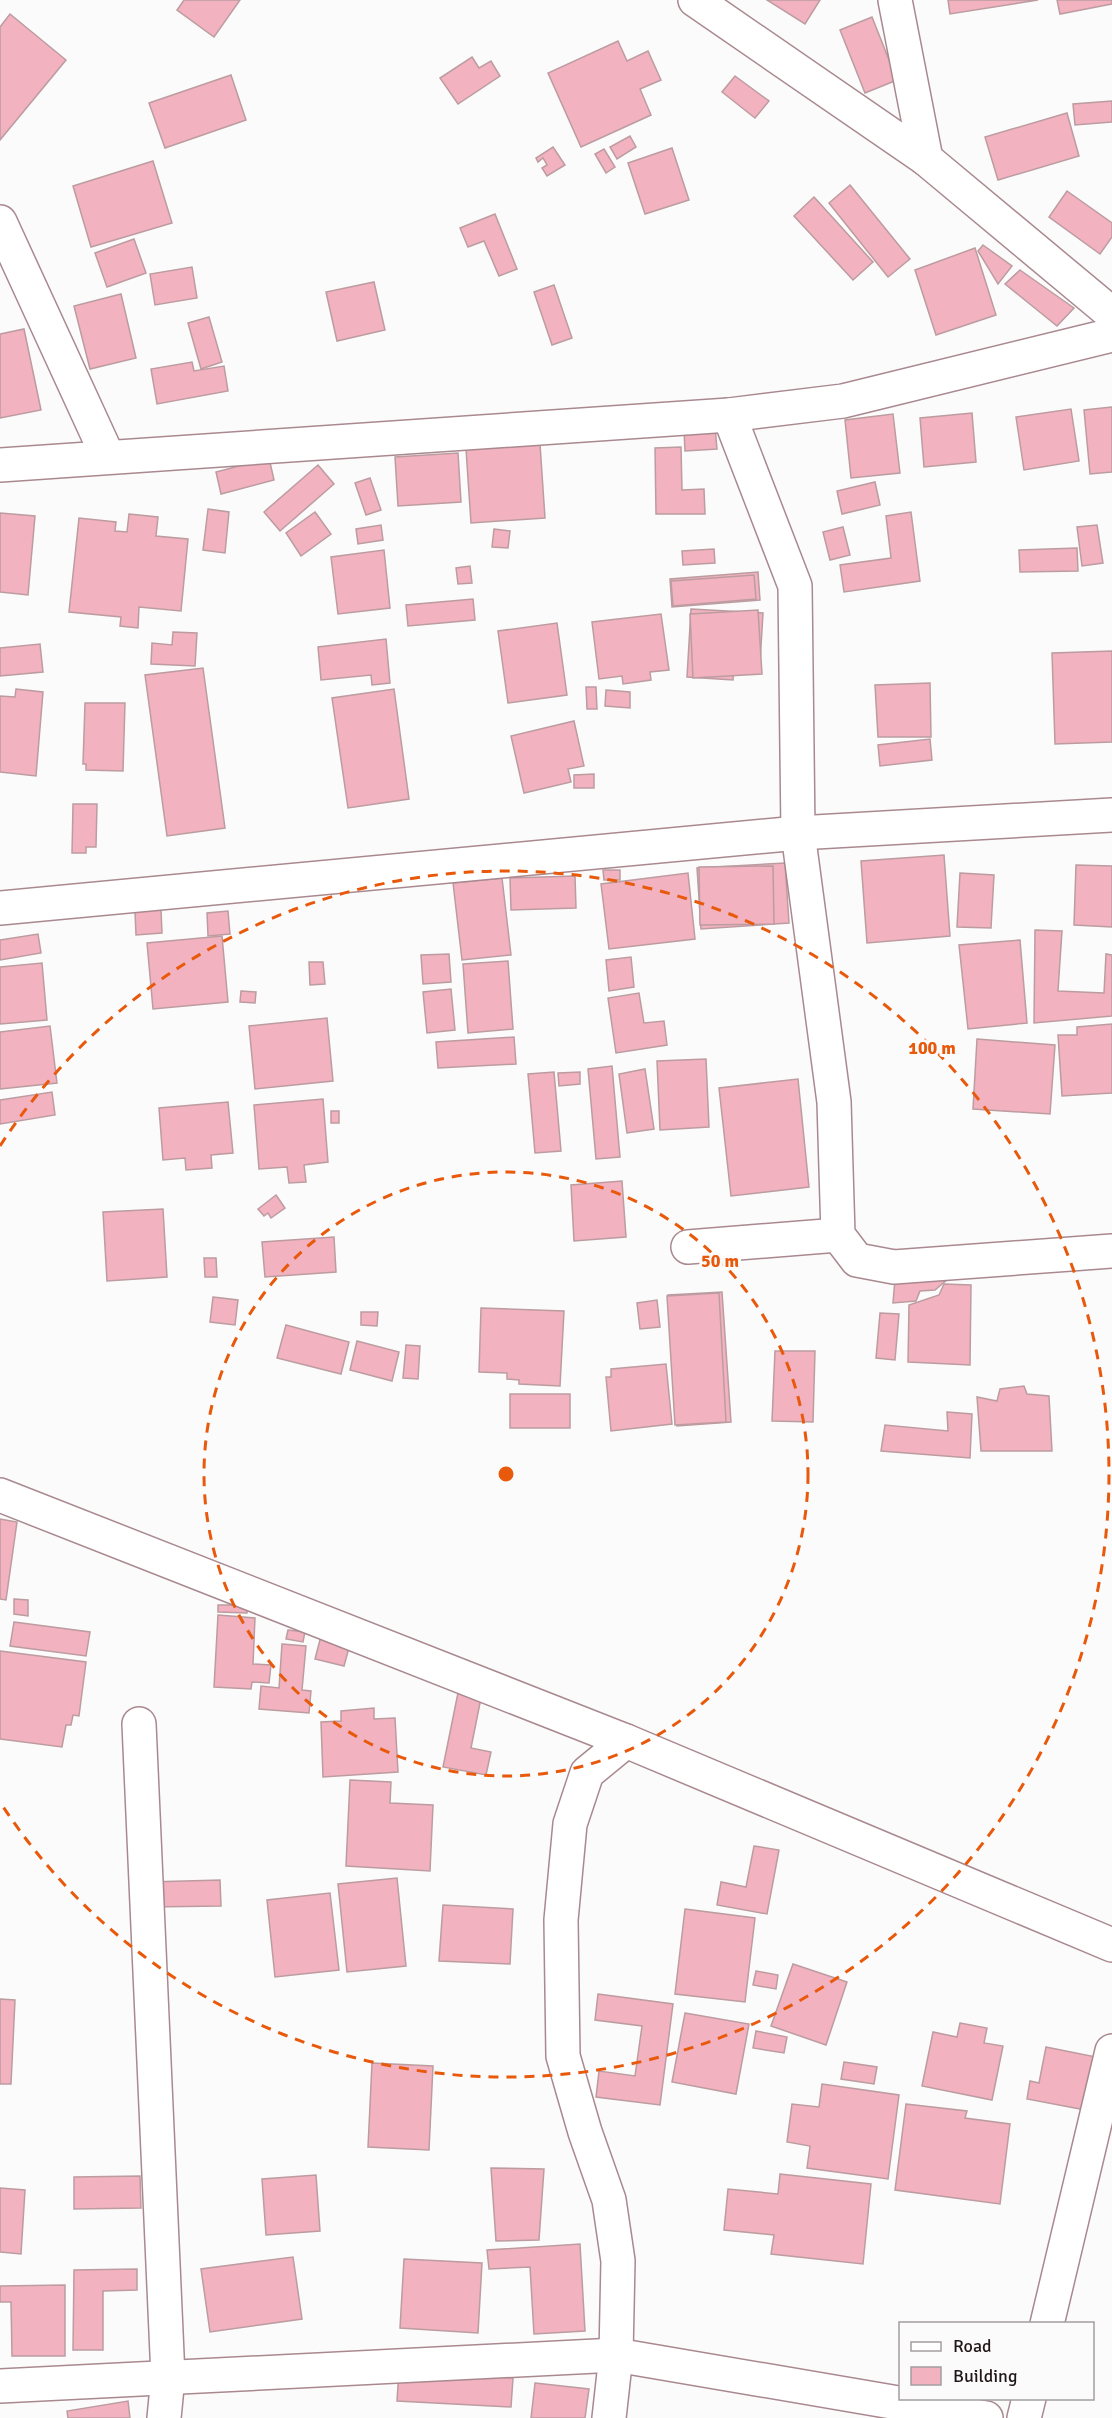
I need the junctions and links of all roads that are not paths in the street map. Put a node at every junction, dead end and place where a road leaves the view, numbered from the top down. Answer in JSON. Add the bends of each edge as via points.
{"nodes":[{"id":1,"x":695,"y":0,"type":"edge"},
{"id":2,"x":895,"y":0,"type":"edge"},
{"id":3,"x":926,"y":159,"type":"junction"},
{"id":4,"x":0,"y":222,"type":"edge"},
{"id":5,"x":1112,"y":314,"type":"edge"},
{"id":6,"x":1112,"y":335,"type":"edge"},
{"id":7,"x":729,"y":415,"type":"junction"},
{"id":8,"x":108,"y":457,"type":"junction"},
{"id":9,"x":0,"y":465,"type":"edge"},
{"id":10,"x":1112,"y":815,"type":"edge"},
{"id":11,"x":798,"y":833,"type":"junction"},
{"id":12,"x":0,"y":908,"type":"edge"},
{"id":13,"x":838,"y":1235,"type":"junction"},
{"id":14,"x":688,"y":1247,"type":"dead end"},
{"id":15,"x":1112,"y":1251,"type":"edge"},
{"id":16,"x":0,"y":1495,"type":"edge"},
{"id":17,"x":140,"y":1724,"type":"dead end"},
{"id":18,"x":626,"y":1742,"type":"junction"},
{"id":19,"x":1112,"y":1945,"type":"edge"},
{"id":20,"x":1112,"y":2051,"type":"edge"},
{"id":21,"x":1047,"y":2322,"type":"edge"},
{"id":22,"x":616,"y":2355,"type":"junction"},
{"id":23,"x":168,"y":2377,"type":"junction"},
{"id":24,"x":0,"y":2386,"type":"edge"},
{"id":25,"x":1028,"y":2400,"type":"edge"},
{"id":26,"x":164,"y":2418,"type":"edge"},
{"id":27,"x":609,"y":2418,"type":"edge"},
{"id":28,"x":986,"y":2418,"type":"edge"},
{"id":29,"x":1024,"y":2418,"type":"edge"}],
"edges":[{"from":1,"to":3,"type":"street"},
{"from":2,"to":3,"type":"street"},
{"from":3,"to":5,"type":"street"},
{"from":4,"to":8,"type":"street"},
{"from":6,"to":7,"type":"street","via":[[843,402]]},
{"from":7,"to":8,"type":"street"},
{"from":7,"to":11,"type":"street","via":[[795,586]]},
{"from":8,"to":9,"type":"street"},
{"from":10,"to":11,"type":"street"},
{"from":11,"to":12,"type":"street"},
{"from":11,"to":13,"type":"street","via":[[834,1102]]},
{"from":13,"to":14,"type":"street"},
{"from":13,"to":15,"type":"street","via":[[857,1260],[894,1267]]},
{"from":16,"to":18,"type":"street"},
{"from":17,"to":23,"type":"street"},
{"from":18,"to":19,"type":"street"},
{"from":18,"to":22,"type":"street","via":[[587,1773],[570,1824],[561,1920],[563,2056],[609,2200],[618,2261]]},
{"from":20,"to":21,"type":"street"},
{"from":22,"to":23,"type":"street"},
{"from":22,"to":27,"type":"street"},
{"from":22,"to":28,"type":"street"},
{"from":23,"to":24,"type":"street"},
{"from":23,"to":26,"type":"street"},
{"from":25,"to":29,"type":"street"}]}
